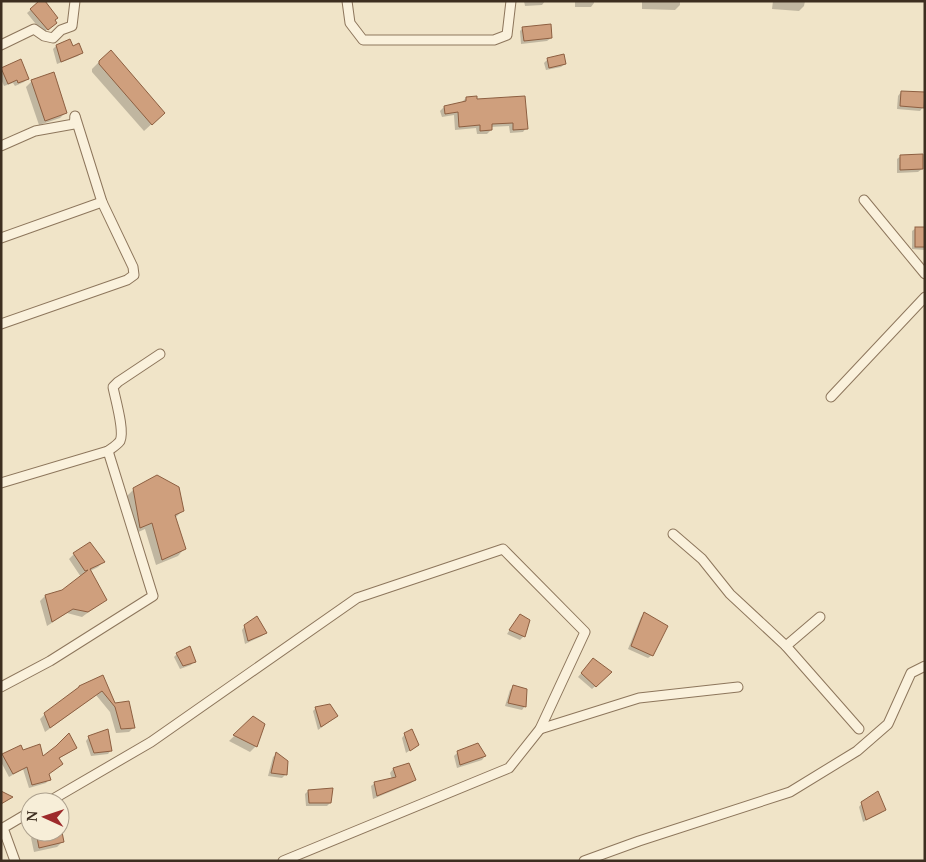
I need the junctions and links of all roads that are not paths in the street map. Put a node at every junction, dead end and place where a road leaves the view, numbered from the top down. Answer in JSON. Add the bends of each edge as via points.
{"nodes":[{"id":1,"x":74,"y":1,"type":"edge"},
{"id":2,"x":347,"y":1,"type":"edge"},
{"id":3,"x":511,"y":1,"type":"edge"},
{"id":4,"x":1,"y":45,"type":"edge"},
{"id":5,"x":1,"y":146,"type":"edge"},
{"id":6,"x":864,"y":200,"type":"dead end"},
{"id":7,"x":102,"y":202,"type":"junction"},
{"id":8,"x":1,"y":238,"type":"edge"},
{"id":9,"x":925,"y":274,"type":"edge"},
{"id":10,"x":925,"y":296,"type":"edge"},
{"id":11,"x":1,"y":324,"type":"edge"},
{"id":12,"x":160,"y":354,"type":"dead end"},
{"id":13,"x":831,"y":396,"type":"dead end"},
{"id":14,"x":108,"y":451,"type":"junction"},
{"id":15,"x":1,"y":483,"type":"edge"},
{"id":16,"x":673,"y":534,"type":"dead end"},
{"id":17,"x":820,"y":617,"type":"dead end"},
{"id":18,"x":786,"y":646,"type":"junction"},
{"id":19,"x":925,"y":666,"type":"edge"},
{"id":20,"x":738,"y":687,"type":"dead end"},
{"id":21,"x":1,"y":688,"type":"edge"},
{"id":22,"x":540,"y":729,"type":"junction"},
{"id":23,"x":859,"y":729,"type":"dead end"},
{"id":24,"x":65,"y":792,"type":"edge"},
{"id":25,"x":20,"y":818,"type":"edge"},
{"id":26,"x":15,"y":861,"type":"edge"},
{"id":27,"x":283,"y":861,"type":"edge"},
{"id":28,"x":584,"y":861,"type":"edge"}],
"edges":[{"from":1,"to":4,"type":"street","via":[[72,26],[53,38],[34,29]]},
{"from":2,"to":3,"type":"street","via":[[350,23],[363,40],[494,40],[507,35]]},
{"from":5,"to":7,"type":"street","via":[[35,131],[74,124],[75,116]]},
{"from":6,"to":9,"type":"street"},
{"from":7,"to":8,"type":"street"},
{"from":7,"to":11,"type":"street","via":[[134,275]]},
{"from":10,"to":13,"type":"street"},
{"from":12,"to":14,"type":"street","via":[[113,387],[122,431],[118,444]]},
{"from":14,"to":15,"type":"street"},
{"from":14,"to":21,"type":"street","via":[[153,596]]},
{"from":16,"to":18,"type":"street","via":[[702,559],[730,594]]},
{"from":17,"to":18,"type":"street"},
{"from":18,"to":23,"type":"street"},
{"from":19,"to":28,"type":"street","via":[[911,673],[888,724],[857,751],[790,792]]},
{"from":20,"to":22,"type":"street","via":[[639,698]]},
{"from":22,"to":24,"type":"street","via":[[585,632],[503,549],[357,598],[151,742]]},
{"from":22,"to":27,"type":"street","via":[[509,768]]},
{"from":25,"to":26,"type":"street","via":[[3,828]]}]}
